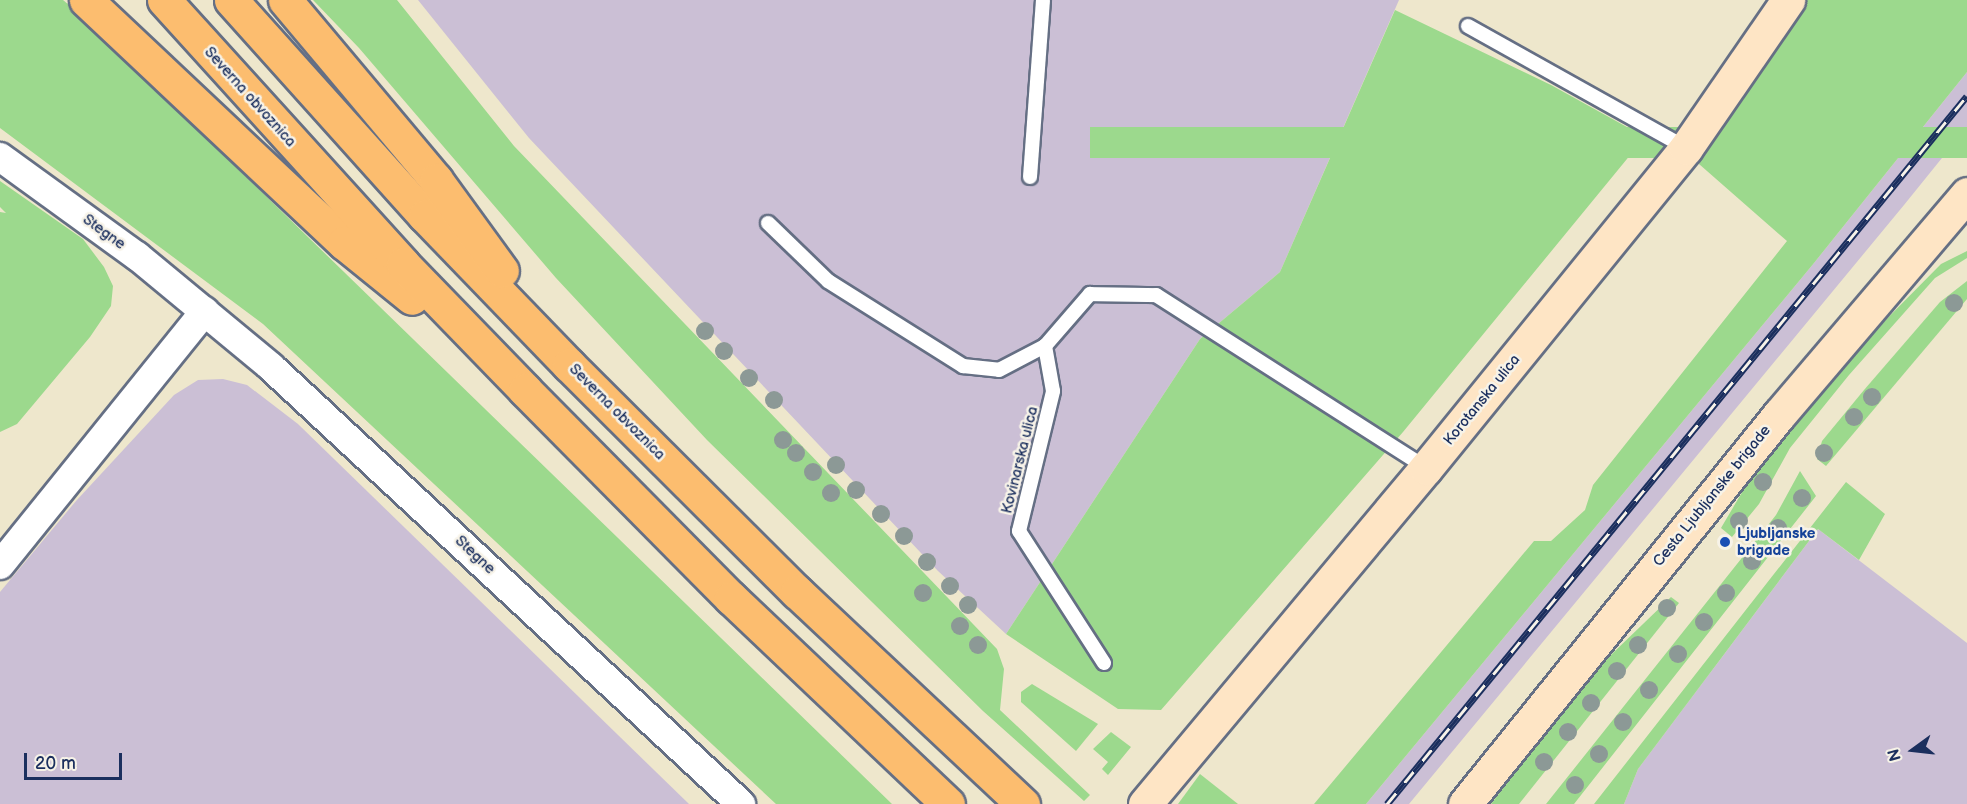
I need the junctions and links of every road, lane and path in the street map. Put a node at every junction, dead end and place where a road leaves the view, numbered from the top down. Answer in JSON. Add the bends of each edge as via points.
{"nodes":[{"id":1,"x":86,"y":0,"type":"edge"},
{"id":2,"x":164,"y":0,"type":"edge"},
{"id":3,"x":231,"y":0,"type":"edge"},
{"id":4,"x":285,"y":0,"type":"edge"},
{"id":5,"x":1043,"y":0,"type":"edge"},
{"id":6,"x":1788,"y":0,"type":"edge"},
{"id":7,"x":1468,"y":26,"type":"dead end"},
{"id":8,"x":1686,"y":148,"type":"junction"},
{"id":9,"x":0,"y":157,"type":"edge"},
{"id":10,"x":1030,"y":177,"type":"dead end"},
{"id":11,"x":1967,"y":194,"type":"edge"},
{"id":12,"x":768,"y":223,"type":"dead end"},
{"id":13,"x":205,"y":311,"type":"junction"},
{"id":14,"x":1045,"y":346,"type":"junction"},
{"id":15,"x":569,"y":365,"type":"junction"},
{"id":16,"x":525,"y":390,"type":"junction"},
{"id":17,"x":1426,"y":468,"type":"junction"},
{"id":18,"x":0,"y":565,"type":"edge"},
{"id":19,"x":1104,"y":663,"type":"dead end"},
{"id":20,"x":1152,"y":796,"type":"edge"},
{"id":21,"x":741,"y":804,"type":"edge"},
{"id":22,"x":948,"y":804,"type":"edge"},
{"id":23,"x":1023,"y":804,"type":"edge"},
{"id":24,"x":1465,"y":804,"type":"edge"}],
"edges":[{"from":1,"to":16,"type":"highway","via":[[344,243]]},
{"from":2,"to":16,"type":"highway","name":"Severna obvoznica","via":[[403,264]]},
{"from":3,"to":15,"type":"highway","name":"Severna obvoznica","via":[[425,216]]},
{"from":4,"to":15,"type":"highway","via":[[436,180]]},
{"from":5,"to":10,"type":"lane"},
{"from":6,"to":8,"type":"street","name":"Korotanska ulica"},
{"from":7,"to":8,"type":"lane"},
{"from":8,"to":17,"type":"street","name":"Korotanska ulica"},
{"from":9,"to":13,"type":"street","name":"Stegne"},
{"from":11,"to":24,"type":"street","name":"Cesta Ljubljanske brigade","via":[[1779,414]]},
{"from":12,"to":14,"type":"lane","via":[[828,281],[963,366],[999,369]]},
{"from":13,"to":18,"type":"street"},
{"from":13,"to":21,"type":"street","name":"Stegne","via":[[271,367]]},
{"from":14,"to":17,"type":"lane","via":[[1090,294],[1156,295]]},
{"from":14,"to":19,"type":"lane","name":"Kovinarska ulica","via":[[1053,391],[1019,531]]},
{"from":15,"to":23,"type":"highway","name":"Severna obvoznica","via":[[797,592]]},
{"from":16,"to":22,"type":"highway","name":"Severna obvoznica","via":[[731,598]]},
{"from":17,"to":20,"type":"street","name":"Korotanska ulica"}]}
